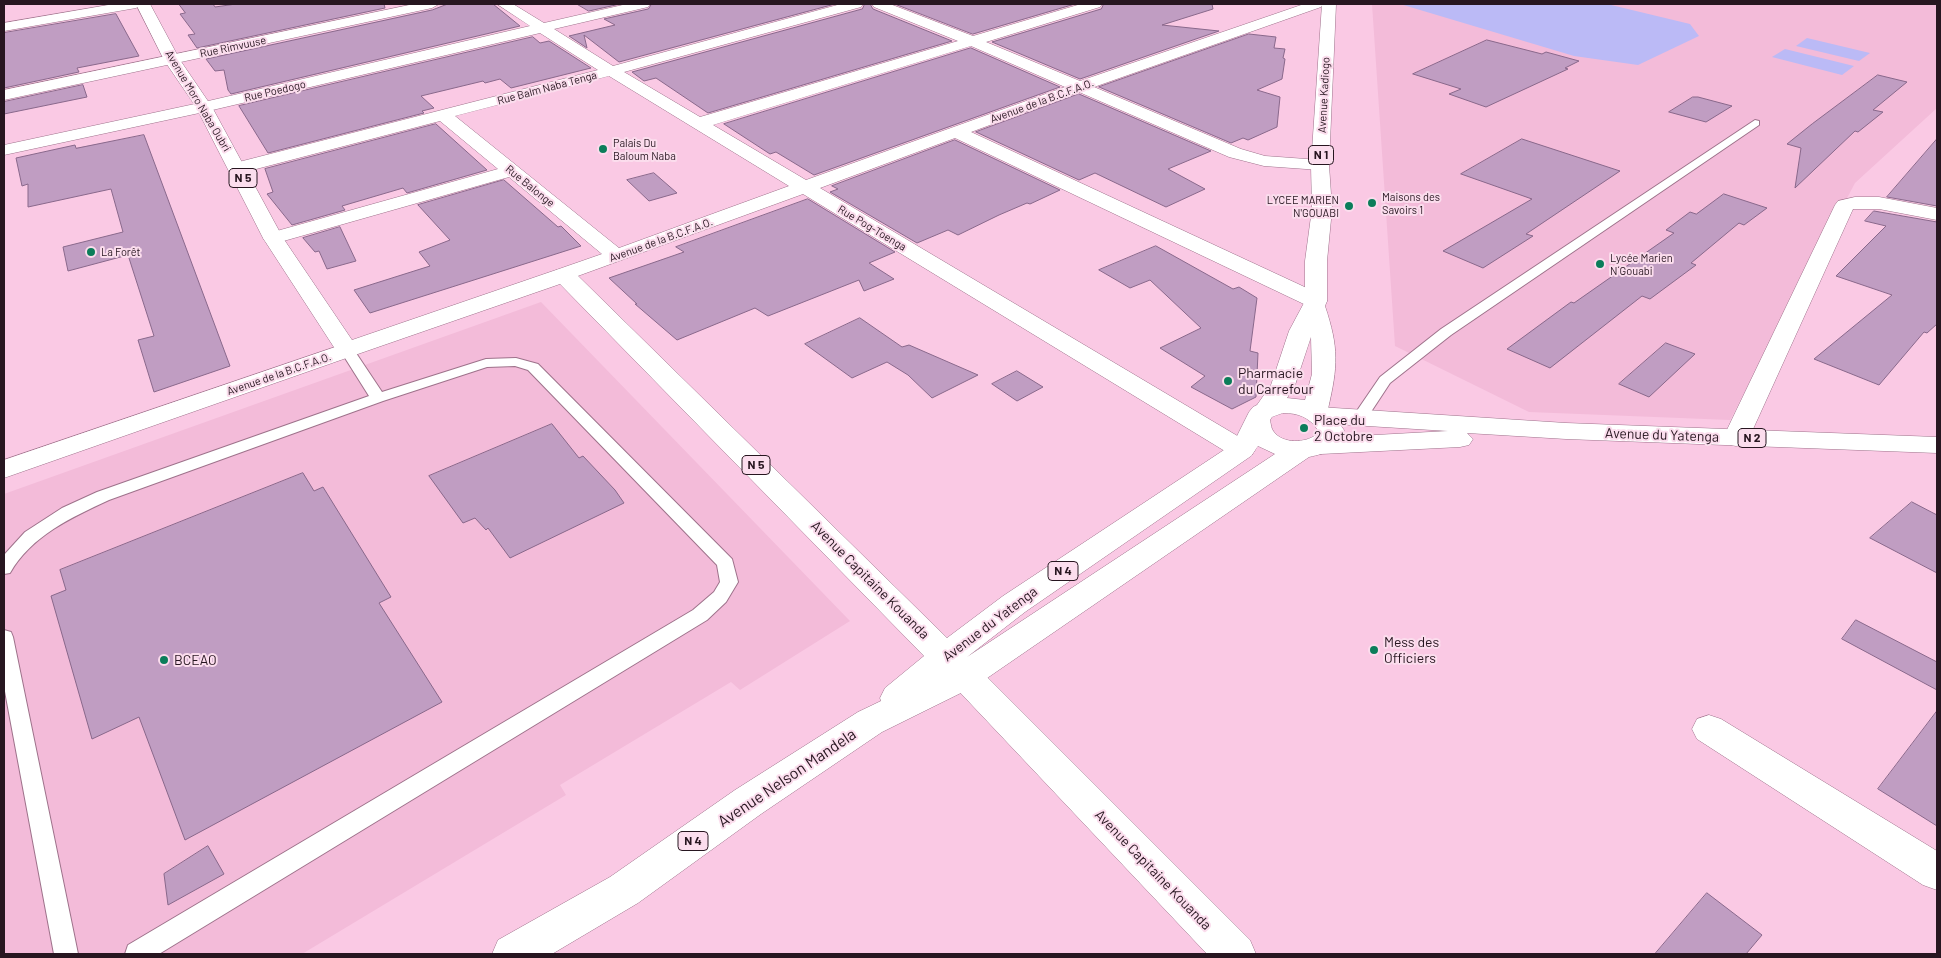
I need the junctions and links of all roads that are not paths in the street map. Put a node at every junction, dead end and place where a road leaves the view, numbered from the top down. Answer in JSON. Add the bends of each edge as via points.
{"nodes":[{"id":1,"x":136,"y":4,"type":"edge"},
{"id":2,"x":143,"y":4,"type":"edge"},
{"id":3,"x":432,"y":4,"type":"edge"},
{"id":4,"x":504,"y":4,"type":"edge"},
{"id":5,"x":643,"y":4,"type":"edge"},
{"id":6,"x":856,"y":4,"type":"edge"},
{"id":7,"x":879,"y":4,"type":"edge"},
{"id":8,"x":1095,"y":4,"type":"edge"},
{"id":9,"x":1316,"y":4,"type":"edge"},
{"id":10,"x":1329,"y":4,"type":"edge"},
{"id":11,"x":1261,"y":6,"type":"dead end"},
{"id":12,"x":1286,"y":14,"type":"junction"},
{"id":13,"x":4,"y":27,"type":"edge"},
{"id":14,"x":545,"y":27,"type":"junction"},
{"id":15,"x":972,"y":41,"type":"junction"},
{"id":16,"x":172,"y":60,"type":"junction"},
{"id":17,"x":612,"y":70,"type":"junction"},
{"id":18,"x":1079,"y":87,"type":"junction"},
{"id":19,"x":4,"y":95,"type":"edge"},
{"id":20,"x":204,"y":107,"type":"junction"},
{"id":21,"x":443,"y":115,"type":"junction"},
{"id":22,"x":1755,"y":123,"type":"dead end"},
{"id":23,"x":700,"y":124,"type":"junction"},
{"id":24,"x":956,"y":132,"type":"junction"},
{"id":25,"x":4,"y":150,"type":"edge"},
{"id":26,"x":1320,"y":165,"type":"junction"},
{"id":27,"x":238,"y":168,"type":"junction"},
{"id":28,"x":511,"y":171,"type":"junction"},
{"id":29,"x":804,"y":187,"type":"junction"},
{"id":30,"x":1937,"y":214,"type":"edge"},
{"id":31,"x":273,"y":238,"type":"junction"},
{"id":32,"x":617,"y":256,"type":"junction"},
{"id":33,"x":564,"y":275,"type":"junction"},
{"id":34,"x":1315,"y":304,"type":"junction"},
{"id":35,"x":347,"y":350,"type":"junction"},
{"id":36,"x":378,"y":398,"type":"junction"},
{"id":37,"x":1317,"y":414,"type":"junction"},
{"id":38,"x":1262,"y":417,"type":"junction"},
{"id":39,"x":1360,"y":418,"type":"junction"},
{"id":40,"x":1566,"y":431,"type":"junction"},
{"id":41,"x":1736,"y":438,"type":"junction"},
{"id":42,"x":1937,"y":445,"type":"edge"},
{"id":43,"x":1310,"y":448,"type":"junction"},
{"id":44,"x":1242,"y":450,"type":"junction"},
{"id":45,"x":4,"y":469,"type":"edge"},
{"id":46,"x":4,"y":568,"type":"edge"},
{"id":47,"x":4,"y":637,"type":"edge"},
{"id":48,"x":956,"y":666,"type":"junction"},
{"id":49,"x":1709,"y":728,"type":"dead end"},
{"id":50,"x":1937,"y":872,"type":"edge"},
{"id":51,"x":66,"y":954,"type":"edge"},
{"id":52,"x":137,"y":954,"type":"edge"},
{"id":53,"x":512,"y":954,"type":"edge"},
{"id":54,"x":1235,"y":954,"type":"edge"}],
"edges":[{"from":1,"to":13,"type":"main road"},
{"from":2,"to":16,"type":"main road","name":"Avenue Moro Naba Oubri","number":"N 5"},
{"from":3,"to":16,"type":"main road","name":"Rue Rimvuuse"},
{"from":4,"to":14,"type":"main road","name":"Rue Pog-Toenga"},
{"from":5,"to":14,"type":"main road","name":"Rue Poedogo"},
{"from":6,"to":17,"type":"main road","name":"Rue Balm Naba Tenga"},
{"from":7,"to":15,"type":"main road"},
{"from":8,"to":15,"type":"main road"},
{"from":9,"to":12,"type":"main road","name":"Avenue de la B.C.F.A.O."},
{"from":10,"to":26,"type":"main road","name":"Avenue Kadiogo","number":"N 1"},
{"from":11,"to":12,"type":"main road"},
{"from":12,"to":18,"type":"main road","name":"Avenue de la B.C.F.A.O."},
{"from":14,"to":17,"type":"main road","name":"Rue Pog-Toenga"},
{"from":14,"to":20,"type":"main road","name":"Rue Poedogo"},
{"from":15,"to":18,"type":"main road"},
{"from":15,"to":23,"type":"main road"},
{"from":16,"to":19,"type":"main road","name":"Rue Rimvuuse"},
{"from":16,"to":20,"type":"main road","name":"Avenue Moro Naba Oubri","number":"N 5"},
{"from":17,"to":21,"type":"main road","name":"Rue Balm Naba Tenga"},
{"from":17,"to":23,"type":"main road","name":"Rue Pog-Toenga"},
{"from":18,"to":24,"type":"main road","name":"Avenue de la B.C.F.A.O."},
{"from":18,"to":26,"type":"main road","via":[[1235,153],[1264,161]]},
{"from":20,"to":25,"type":"main road","name":"Rue Poedogo"},
{"from":20,"to":27,"type":"main road","name":"Avenue Moro Naba Oubri","number":"N 5"},
{"from":21,"to":27,"type":"main road","name":"Rue Balm Naba Tenga"},
{"from":21,"to":28,"type":"main road","name":"Rue Balonge"},
{"from":22,"to":39,"type":"lane","via":[[1446,332],[1385,380]]},
{"from":23,"to":29,"type":"main road","name":"Rue Pog-Toenga"},
{"from":24,"to":29,"type":"main road","name":"Avenue de la B.C.F.A.O."},
{"from":24,"to":34,"type":"main road"},
{"from":26,"to":34,"type":"main road","name":"Avenue Kadiogo","number":"N 1","via":[[1322,209]]},
{"from":27,"to":31,"type":"main road","name":"Avenue Moro Naba Oubri","number":"N 5"},
{"from":28,"to":31,"type":"main road"},
{"from":28,"to":32,"type":"main road","name":"Rue Balonge"},
{"from":29,"to":32,"type":"main road","name":"Avenue de la B.C.F.A.O."},
{"from":29,"to":44,"type":"main road","name":"Rue Pog-Toenga"},
{"from":30,"to":41,"type":"main road","via":[[1876,204],[1854,202],[1845,205]]},
{"from":31,"to":35,"type":"main road","name":"Avenue Moro Naba Oubri","number":"N 5"},
{"from":32,"to":33,"type":"main road","name":"Avenue de la B.C.F.A.O."},
{"from":33,"to":35,"type":"main road","name":"Avenue de la B.C.F.A.O."},
{"from":33,"to":48,"type":"main road","name":"Avenue Capitaine Kouanda","number":"N 5"},
{"from":34,"to":37,"type":"main road","name":"Avenue Kadiogo","number":"N 1","via":[[1324,343],[1324,374]]},
{"from":34,"to":38,"type":"main road","name":"Avenue Kadiogo","number":"N 1","via":[[1301,331],[1283,385]]},
{"from":35,"to":36,"type":"lane"},
{"from":35,"to":45,"type":"main road","name":"Avenue de la B.C.F.A.O."},
{"from":36,"to":46,"type":"lane","via":[[104,496],[68,512],[31,536]]},
{"from":36,"to":52,"type":"lane","via":[[486,363],[516,362],[533,367],[726,563],[729,582],[720,598],[700,615]]},
{"from":37,"to":38,"type":"main road","via":[[1290,405],[1278,406]]},
{"from":37,"to":39,"type":"main road","name":"Avenue du Yatenga","number":"N 2"},
{"from":37,"to":43,"type":"main road","via":[[1326,422],[1329,438]]},
{"from":38,"to":43,"type":"main road","via":[[1259,432],[1270,442],[1282,447]]},
{"from":38,"to":44,"type":"main road","name":"Avenue du Yatenga","number":"N 4"},
{"from":39,"to":40,"type":"main road","name":"Avenue du Yatenga","number":"N 2"},
{"from":40,"to":41,"type":"main road","name":"Avenue du Yatenga","number":"N 2"},
{"from":40,"to":43,"type":"main road","name":"Avenue du Yatenga","number":"N 2"},
{"from":41,"to":42,"type":"main road","name":"Avenue du Yatenga","number":"N 2"},
{"from":43,"to":48,"type":"main road","name":"Avenue du Yatenga","number":"N 4"},
{"from":44,"to":48,"type":"main road","name":"Avenue du Yatenga","number":"N 4","via":[[1014,604]]},
{"from":47,"to":51,"type":"lane"},
{"from":48,"to":53,"type":"main road","name":"Avenue Nelson Mandela","number":"N 4","via":[[748,802],[624,890]]},
{"from":48,"to":54,"type":"main road","name":"Avenue Capitaine Kouanda"},
{"from":49,"to":50,"type":"main road"}]}
